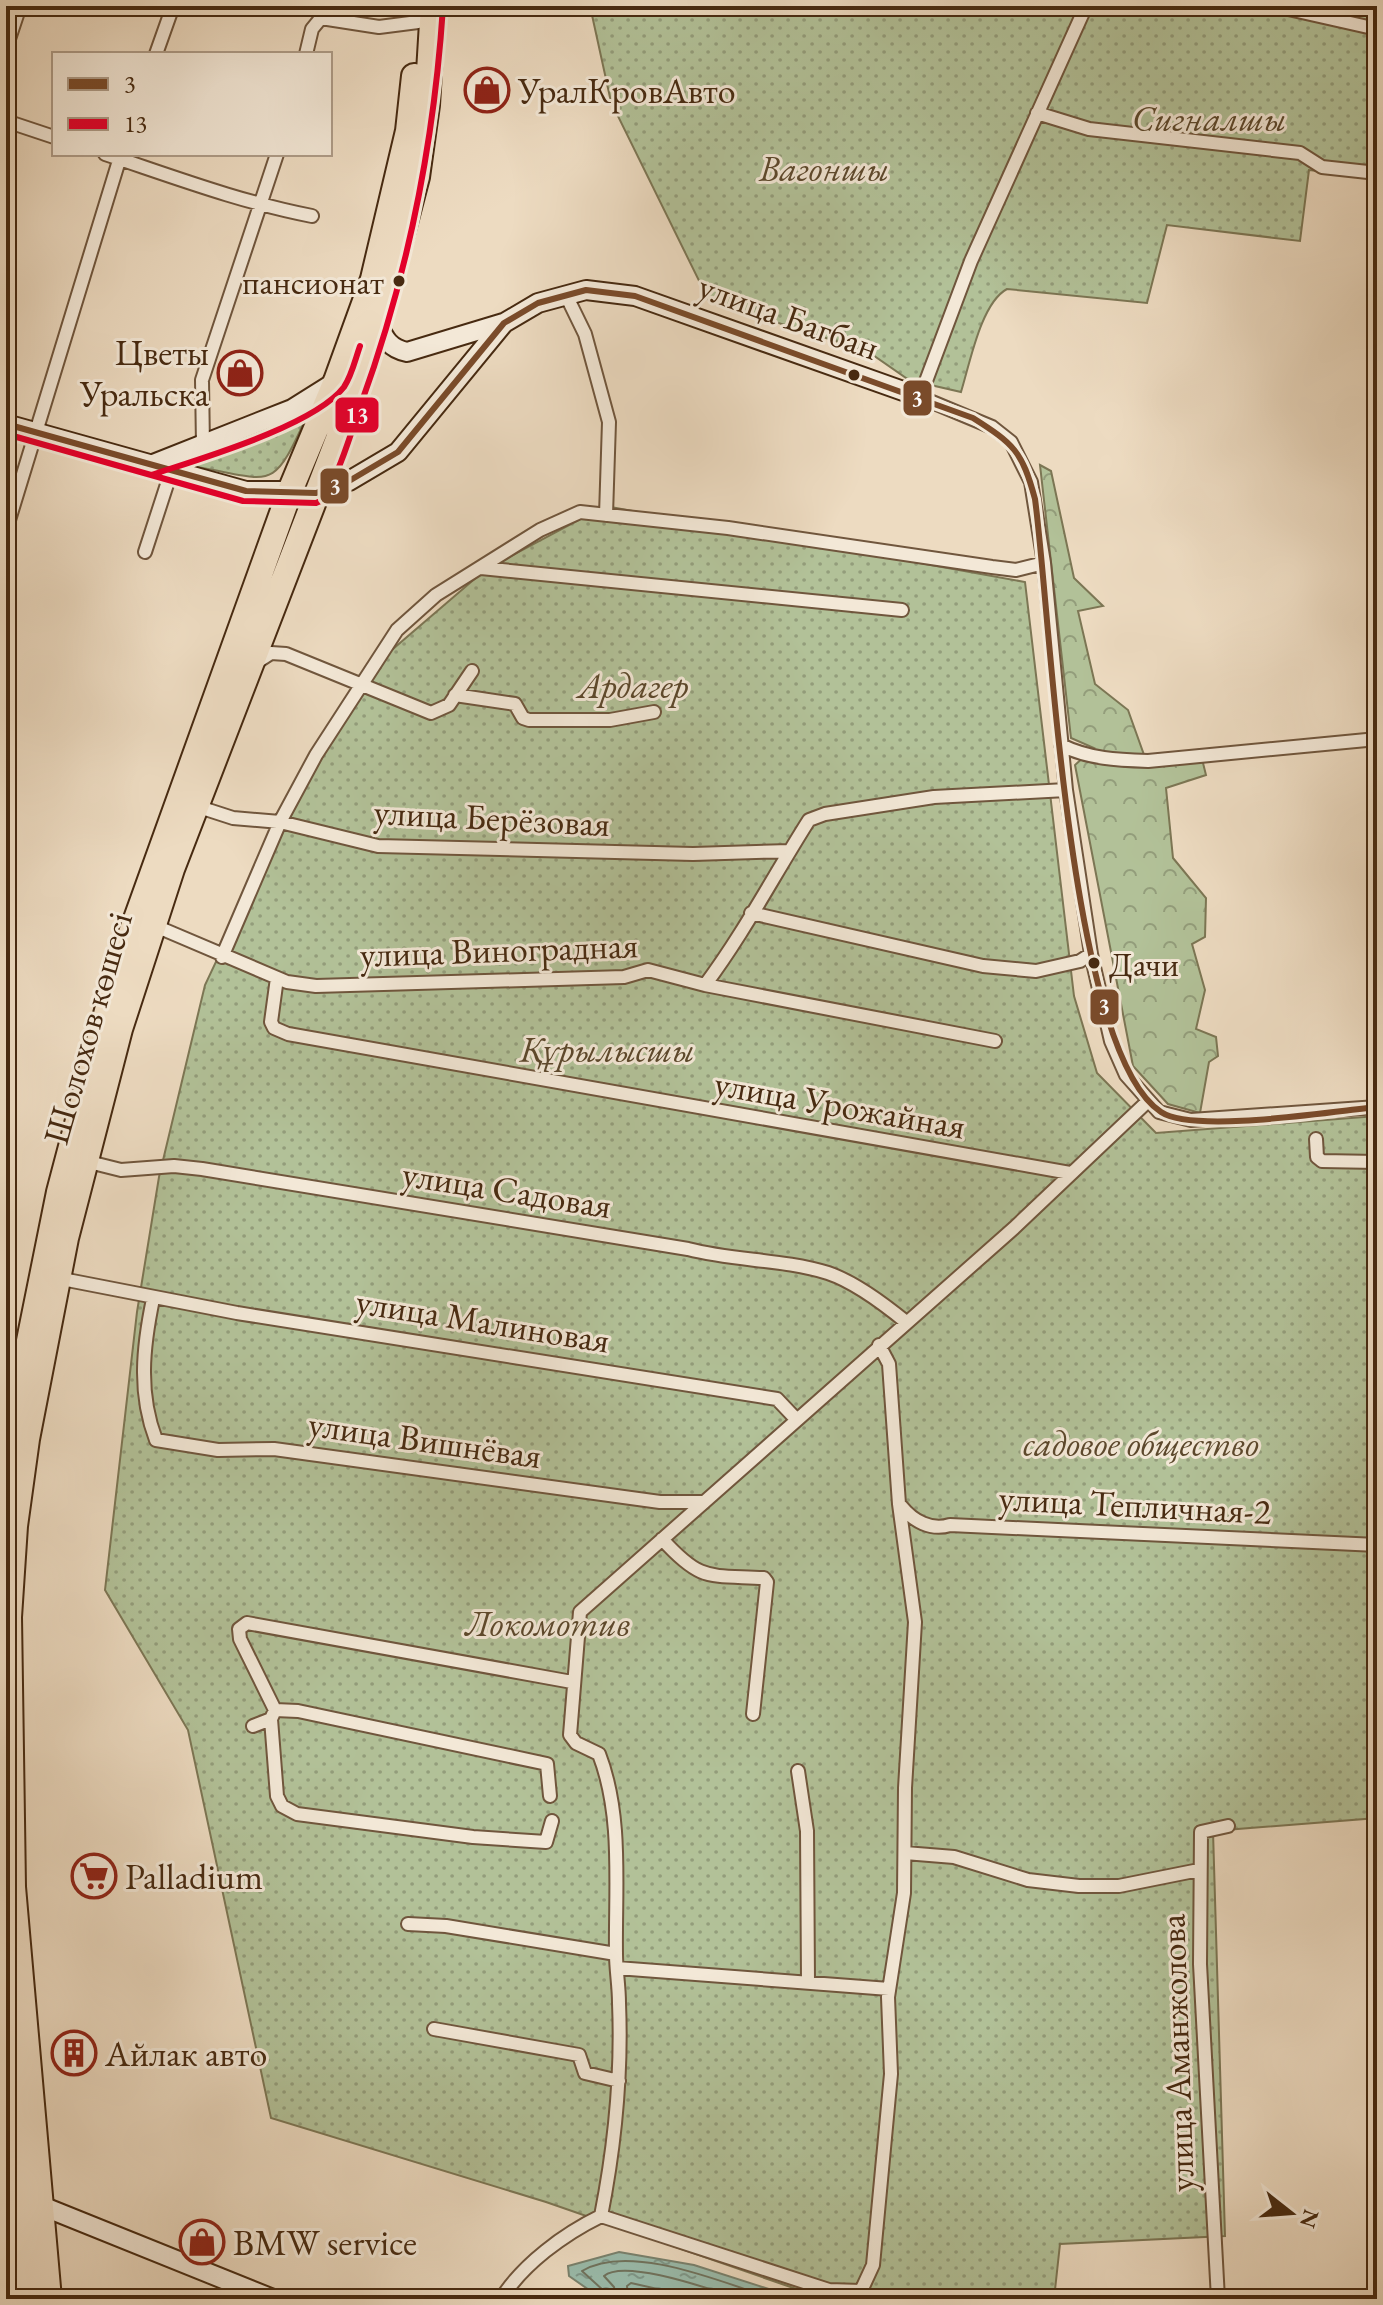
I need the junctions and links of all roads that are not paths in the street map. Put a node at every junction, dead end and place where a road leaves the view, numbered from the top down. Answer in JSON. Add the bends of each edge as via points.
{"nodes":[{"id":1,"x":20,"y":6,"type":"edge"},
{"id":2,"x":173,"y":6,"type":"edge"},
{"id":3,"x":1086,"y":6,"type":"edge"},
{"id":4,"x":1275,"y":6,"type":"edge"},
{"id":5,"x":423,"y":11,"type":"edge"},
{"id":6,"x":1377,"y":29,"type":"edge"},
{"id":7,"x":6,"y":48,"type":"edge"},
{"id":8,"x":157,"y":52,"type":"edge"},
{"id":9,"x":306,"y":52,"type":"edge"},
{"id":10,"x":1037,"y":113,"type":"junction"},
{"id":11,"x":6,"y":121,"type":"edge"},
{"id":12,"x":52,"y":136,"type":"edge"},
{"id":13,"x":120,"y":156,"type":"edge"},
{"id":14,"x":276,"y":156,"type":"edge"},
{"id":15,"x":1377,"y":173,"type":"edge"},
{"id":16,"x":260,"y":206,"type":"junction"},
{"id":17,"x":312,"y":216,"type":"dead end"},
{"id":18,"x":566,"y":295,"type":"junction"},
{"id":19,"x":377,"y":323,"type":"junction"},
{"id":20,"x":504,"y":323,"type":"junction"},
{"id":21,"x":336,"y":381,"type":"junction"},
{"id":22,"x":920,"y":397,"type":"junction"},
{"id":23,"x":6,"y":424,"type":"edge"},
{"id":24,"x":34,"y":432,"type":"junction"},
{"id":25,"x":203,"y":446,"type":"junction"},
{"id":26,"x":148,"y":466,"type":"junction"},
{"id":27,"x":171,"y":472,"type":"junction"},
{"id":28,"x":290,"y":491,"type":"junction"},
{"id":29,"x":316,"y":493,"type":"junction"},
{"id":30,"x":606,"y":515,"type":"junction"},
{"id":31,"x":6,"y":530,"type":"edge"},
{"id":32,"x":145,"y":552,"type":"dead end"},
{"id":33,"x":1044,"y":563,"type":"junction"},
{"id":34,"x":481,"y":568,"type":"junction"},
{"id":35,"x":902,"y":610,"type":"dead end"},
{"id":36,"x":250,"y":667,"type":"junction"},
{"id":37,"x":472,"y":671,"type":"dead end"},
{"id":38,"x":359,"y":684,"type":"junction"},
{"id":39,"x":455,"y":695,"type":"junction"},
{"id":40,"x":654,"y":712,"type":"dead end"},
{"id":41,"x":1377,"y":739,"type":"edge"},
{"id":42,"x":1061,"y":745,"type":"junction"},
{"id":43,"x":1066,"y":790,"type":"junction"},
{"id":44,"x":196,"y":806,"type":"junction"},
{"id":45,"x":280,"y":822,"type":"junction"},
{"id":46,"x":790,"y":851,"type":"junction"},
{"id":47,"x":751,"y":913,"type":"junction"},
{"id":48,"x":153,"y":925,"type":"junction"},
{"id":49,"x":1091,"y":954,"type":"junction"},
{"id":50,"x":222,"y":957,"type":"junction"},
{"id":51,"x":277,"y":978,"type":"junction"},
{"id":52,"x":705,"y":985,"type":"junction"},
{"id":53,"x":995,"y":1041,"type":"dead end"},
{"id":54,"x":1147,"y":1102,"type":"junction"},
{"id":55,"x":1377,"y":1107,"type":"edge"},
{"id":56,"x":1316,"y":1139,"type":"dead end"},
{"id":57,"x":85,"y":1161,"type":"junction"},
{"id":58,"x":1377,"y":1162,"type":"edge"},
{"id":59,"x":1070,"y":1173,"type":"junction"},
{"id":60,"x":57,"y":1278,"type":"junction"},
{"id":61,"x":153,"y":1299,"type":"junction"},
{"id":62,"x":906,"y":1322,"type":"junction"},
{"id":63,"x":879,"y":1345,"type":"junction"},
{"id":64,"x":796,"y":1419,"type":"junction"},
{"id":65,"x":6,"y":1455,"type":"edge"},
{"id":66,"x":704,"y":1502,"type":"junction"},
{"id":67,"x":899,"y":1504,"type":"junction"},
{"id":68,"x":662,"y":1539,"type":"junction"},
{"id":69,"x":1377,"y":1545,"type":"edge"},
{"id":70,"x":572,"y":1682,"type":"junction"},
{"id":71,"x":273,"y":1714,"type":"junction"},
{"id":72,"x":753,"y":1714,"type":"dead end"},
{"id":73,"x":253,"y":1726,"type":"dead end"},
{"id":74,"x":798,"y":1771,"type":"dead end"},
{"id":75,"x":550,"y":1796,"type":"dead end"},
{"id":76,"x":552,"y":1821,"type":"dead end"},
{"id":77,"x":1228,"y":1826,"type":"dead end"},
{"id":78,"x":905,"y":1853,"type":"junction"},
{"id":79,"x":1199,"y":1870,"type":"junction"},
{"id":80,"x":408,"y":1924,"type":"dead end"},
{"id":81,"x":616,"y":1961,"type":"junction"},
{"id":82,"x":808,"y":1981,"type":"junction"},
{"id":83,"x":889,"y":1989,"type":"junction"},
{"id":84,"x":434,"y":2029,"type":"dead end"},
{"id":85,"x":7,"y":2044,"type":"edge"},
{"id":86,"x":619,"y":2081,"type":"junction"},
{"id":87,"x":23,"y":2198,"type":"edge"},
{"id":88,"x":601,"y":2216,"type":"junction"},
{"id":89,"x":29,"y":2299,"type":"edge"},
{"id":90,"x":49,"y":2299,"type":"edge"},
{"id":91,"x":273,"y":2299,"type":"edge"},
{"id":92,"x":501,"y":2299,"type":"edge"},
{"id":93,"x":1218,"y":2299,"type":"edge"}],
"edges":[{"from":1,"to":7,"type":"street"},
{"from":2,"to":8,"type":"street"},
{"from":3,"to":10,"type":"street"},
{"from":4,"to":6,"type":"street"},
{"from":5,"to":9,"type":"street","via":[[379,27],[321,18]]},
{"from":5,"to":19,"type":"highway","name":"Шолохов көшесі","via":[[427,114],[417,177]]},
{"from":5,"to":21,"type":"highway","via":[[408,131],[392,205],[373,279]]},
{"from":10,"to":15,"type":"street","via":[[1089,129],[1300,153],[1322,167]]},
{"from":10,"to":22,"type":"street","via":[[971,261]]},
{"from":11,"to":12,"type":"street"},
{"from":13,"to":16,"type":"street"},
{"from":13,"to":24,"type":"street"},
{"from":14,"to":16,"type":"street"},
{"from":16,"to":17,"type":"street"},
{"from":16,"to":25,"type":"street","via":[[202,380]]},
{"from":18,"to":20,"type":"street","name":"улица Багбан","via":[[538,303]]},
{"from":18,"to":22,"type":"street","name":"улица Багбан","via":[[586,290],[635,296]]},
{"from":18,"to":30,"type":"street","via":[[585,334],[609,422]]},
{"from":19,"to":20,"type":"street","via":[[386,341],[407,352]]},
{"from":19,"to":29,"type":"highway","name":"Шолохов көшесі"},
{"from":20,"to":29,"type":"street","name":"улица Багбан","via":[[398,452],[349,481]]},
{"from":21,"to":25,"type":"street","via":[[292,409]]},
{"from":21,"to":28,"type":"highway","name":"Шолохов көшесі"},
{"from":22,"to":33,"type":"street","name":"улица Багбан","via":[[992,427],[1011,442],[1031,482]]},
{"from":23,"to":24,"type":"street"},
{"from":24,"to":26,"type":"street"},
{"from":24,"to":31,"type":"street"},
{"from":25,"to":26,"type":"street"},
{"from":26,"to":27,"type":"street"},
{"from":27,"to":28,"type":"street","via":[[246,491]]},
{"from":27,"to":32,"type":"street"},
{"from":28,"to":29,"type":"highway"},
{"from":28,"to":65,"type":"highway","name":"Шолохов көшесі","via":[[118,969],[59,1192]]},
{"from":29,"to":36,"type":"highway","name":"Шолохов көшесі"},
{"from":30,"to":33,"type":"street","via":[[1016,570]]},
{"from":30,"to":34,"type":"street","via":[[580,512],[540,530]]},
{"from":33,"to":42,"type":"street","name":"улица Багбан"},
{"from":34,"to":35,"type":"street"},
{"from":34,"to":38,"type":"street","via":[[436,595],[397,630]]},
{"from":36,"to":38,"type":"street","via":[[271,653],[286,654]]},
{"from":36,"to":44,"type":"highway","name":"Шолохов көшесі"},
{"from":37,"to":39,"type":"street"},
{"from":38,"to":39,"type":"street","via":[[431,713],[449,705]]},
{"from":38,"to":45,"type":"street"},
{"from":39,"to":40,"type":"street","via":[[515,704],[529,720],[610,720]]},
{"from":41,"to":42,"type":"street","via":[[1148,761],[1101,758]]},
{"from":42,"to":43,"type":"street","name":"улица Багбан"},
{"from":43,"to":46,"type":"street","via":[[934,797],[825,814],[809,820]]},
{"from":43,"to":49,"type":"street","name":"улица Багбан"},
{"from":44,"to":45,"type":"street","name":"улица Берёзовая","via":[[233,818]]},
{"from":44,"to":48,"type":"highway","name":"Шолохов көшесі"},
{"from":45,"to":46,"type":"street","name":"улица Берёзовая","via":[[378,846],[693,854]]},
{"from":45,"to":50,"type":"street"},
{"from":46,"to":47,"type":"street"},
{"from":47,"to":49,"type":"street","via":[[983,966],[1036,971]]},
{"from":47,"to":52,"type":"street"},
{"from":48,"to":50,"type":"street","name":"улица Виноградная"},
{"from":48,"to":57,"type":"highway","name":"Шолохов көшесі"},
{"from":49,"to":54,"type":"street","name":"улица Багбан","via":[[1111,1041],[1126,1075]]},
{"from":50,"to":51,"type":"street","name":"улица Виноградная"},
{"from":51,"to":52,"type":"street","name":"улица Виноградная","via":[[316,986],[624,977],[648,970]]},
{"from":51,"to":59,"type":"street","name":"улица Урожайная","via":[[271,1022],[288,1034]]},
{"from":52,"to":53,"type":"street","name":"улица Виноградная"},
{"from":54,"to":55,"type":"street","via":[[1159,1112],[1191,1120]]},
{"from":54,"to":59,"type":"street"},
{"from":56,"to":58,"type":"street","via":[[1322,1161]]},
{"from":57,"to":60,"type":"highway","name":"Шолохов көшесі"},
{"from":57,"to":62,"type":"street","name":"улица Садовая","via":[[121,1170],[202,1169],[829,1273]]},
{"from":59,"to":62,"type":"street"},
{"from":60,"to":61,"type":"street","name":"улица Малиновая"},
{"from":60,"to":87,"type":"highway","name":"Шолохов көшесі","via":[[27,1439],[9,1617]]},
{"from":61,"to":64,"type":"street","name":"улица Малиновая","via":[[752,1394],[777,1399]]},
{"from":61,"to":66,"type":"street","name":"улица Вишнёвая","via":[[143,1350],[156,1440],[218,1450],[274,1449],[660,1502]]},
{"from":62,"to":63,"type":"street"},
{"from":63,"to":64,"type":"street"},
{"from":63,"to":67,"type":"street","via":[[889,1364]]},
{"from":64,"to":66,"type":"street"},
{"from":66,"to":68,"type":"street"},
{"from":67,"to":69,"type":"street","name":"улица Тепличная-2","via":[[910,1518],[939,1528]]},
{"from":67,"to":78,"type":"street","via":[[915,1622]]},
{"from":68,"to":70,"type":"street","via":[[580,1612]]},
{"from":68,"to":72,"type":"street","via":[[690,1569],[767,1582]]},
{"from":70,"to":71,"type":"street","via":[[247,1623],[239,1629],[240,1639]]},
{"from":70,"to":81,"type":"street","via":[[570,1735],[599,1754],[605,1769],[614,1834]]},
{"from":71,"to":73,"type":"street"},
{"from":71,"to":75,"type":"street","via":[[547,1764]]},
{"from":71,"to":76,"type":"street","via":[[277,1796],[282,1806],[297,1814],[542,1842],[552,1833]]},
{"from":74,"to":82,"type":"street","via":[[807,1831]]},
{"from":77,"to":79,"type":"street","name":"улица Аманжолова","via":[[1201,1832]]},
{"from":78,"to":79,"type":"street","via":[[954,1857],[1028,1880],[1079,1886],[1119,1886]]},
{"from":78,"to":83,"type":"street"},
{"from":79,"to":93,"type":"street","name":"улица Аманжолова"},
{"from":80,"to":81,"type":"street","via":[[446,1926]]},
{"from":81,"to":82,"type":"street"},
{"from":81,"to":86,"type":"street"},
{"from":82,"to":83,"type":"street"},
{"from":83,"to":88,"type":"street","via":[[891,2074],[880,2207],[873,2265],[861,2291],[829,2290]]},
{"from":84,"to":86,"type":"street","via":[[579,2055],[585,2073]]},
{"from":85,"to":87,"type":"highway","name":"Шолохов көшесі"},
{"from":86,"to":88,"type":"street","via":[[615,2145]]},
{"from":87,"to":89,"type":"highway","name":"Шолохов көшесі"},
{"from":87,"to":90,"type":"highway","name":"Шолохов көшесі"},
{"from":87,"to":91,"type":"street"},
{"from":88,"to":92,"type":"street","via":[[540,2257]]}]}
